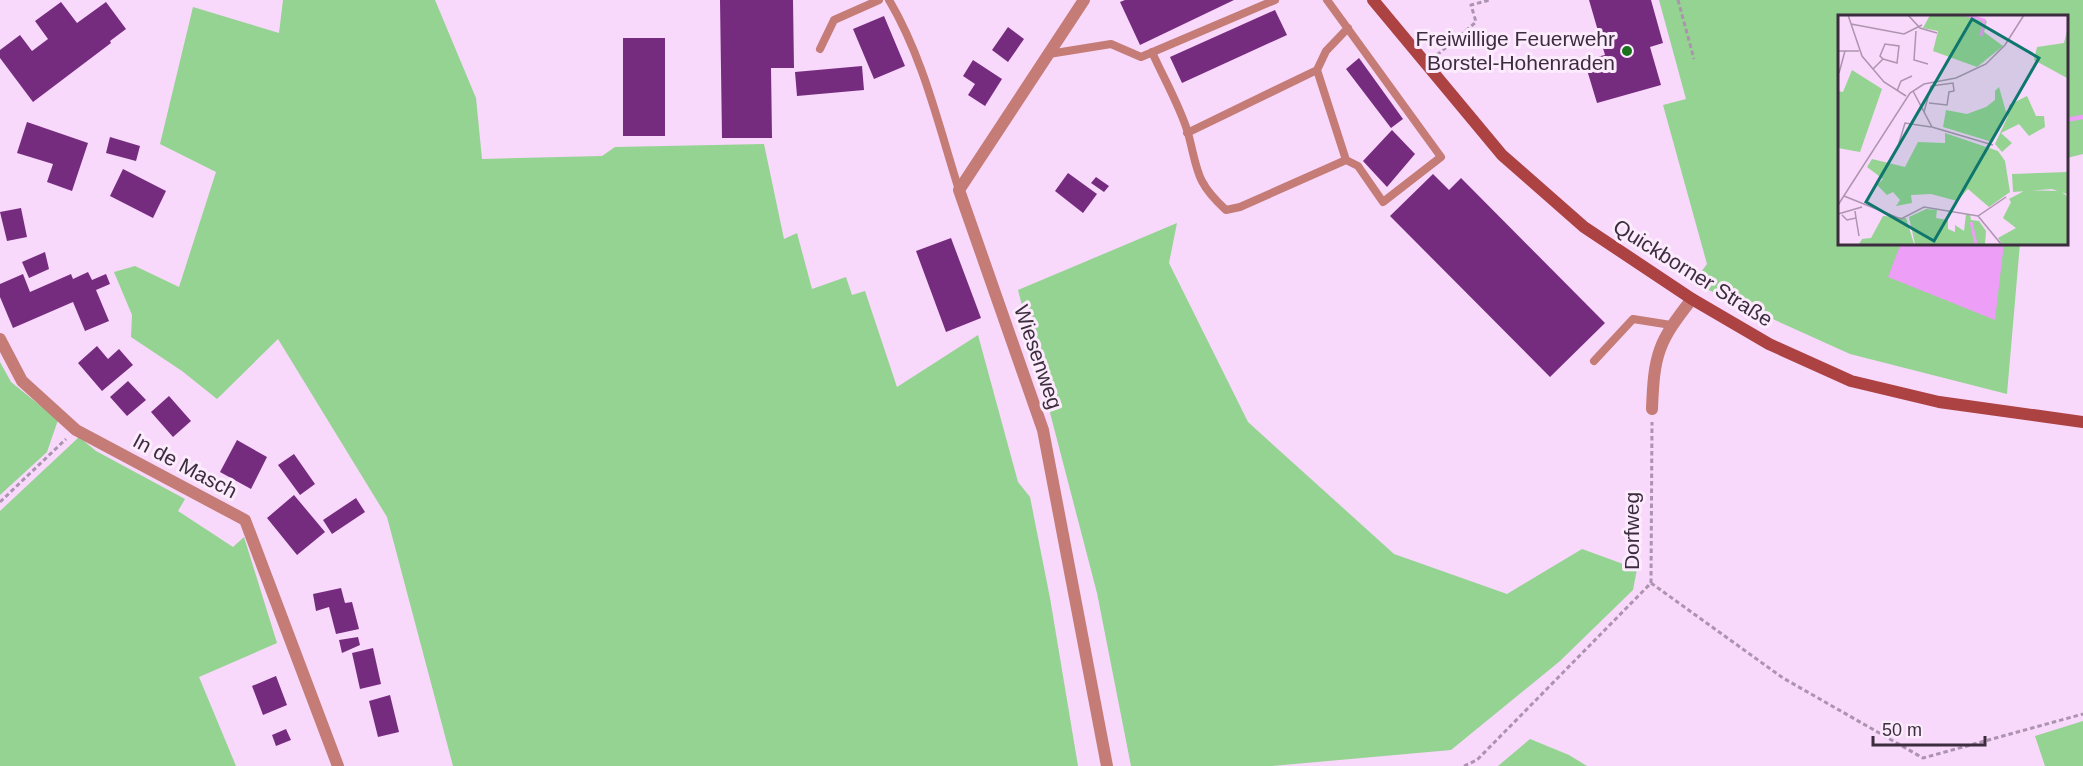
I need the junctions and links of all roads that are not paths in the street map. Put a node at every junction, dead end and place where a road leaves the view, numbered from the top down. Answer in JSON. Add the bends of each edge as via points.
{"nodes":[{"id":1,"x":879,"y":0,"type":"edge"},
{"id":2,"x":889,"y":0,"type":"edge"},
{"id":3,"x":1084,"y":0,"type":"edge"},
{"id":4,"x":1275,"y":0,"type":"edge"},
{"id":5,"x":1327,"y":0,"type":"edge"},
{"id":6,"x":1373,"y":0,"type":"edge"},
{"id":7,"x":1348,"y":28,"type":"junction"},
{"id":8,"x":820,"y":49,"type":"dead end"},
{"id":9,"x":1152,"y":52,"type":"junction"},
{"id":10,"x":1049,"y":54,"type":"junction"},
{"id":11,"x":1317,"y":70,"type":"junction"},
{"id":12,"x":1187,"y":133,"type":"junction"},
{"id":13,"x":1346,"y":160,"type":"junction"},
{"id":14,"x":959,"y":190,"type":"junction"},
{"id":15,"x":1692,"y":299,"type":"junction"},
{"id":16,"x":1671,"y":325,"type":"junction"},
{"id":17,"x":0,"y":339,"type":"edge"},
{"id":18,"x":1594,"y":361,"type":"dead end"},
{"id":19,"x":1652,"y":409,"type":"road end"},
{"id":20,"x":2083,"y":422,"type":"edge"},
{"id":21,"x":338,"y":766,"type":"edge"},
{"id":22,"x":1107,"y":766,"type":"edge"}],
"edges":[{"from":1,"to":8,"type":"lane","via":[[834,20]]},
{"from":2,"to":14,"type":"lane","via":[[928,93]]},
{"from":3,"to":10,"type":"street"},
{"from":4,"to":9,"type":"lane"},
{"from":5,"to":7,"type":"lane"},
{"from":6,"to":15,"type":"main road","name":"Quickborner Straße","via":[[1510,162],[1584,227]]},
{"from":7,"to":11,"type":"lane","via":[[1326,51]]},
{"from":7,"to":13,"type":"lane","via":[[1441,157],[1383,202],[1358,166]]},
{"from":9,"to":10,"type":"lane","via":[[1141,57],[1111,44]]},
{"from":9,"to":12,"type":"lane"},
{"from":10,"to":14,"type":"street"},
{"from":11,"to":12,"type":"lane"},
{"from":11,"to":13,"type":"lane"},
{"from":12,"to":13,"type":"lane","via":[[1193,163],[1209,195],[1226,210]]},
{"from":14,"to":22,"type":"street","name":"Wiesenweg","via":[[1043,430]]},
{"from":15,"to":16,"type":"street"},
{"from":15,"to":20,"type":"main road","name":"Quickborner Straße","via":[[1769,344],[1851,381],[1940,402]]},
{"from":16,"to":18,"type":"lane","via":[[1633,319]]},
{"from":16,"to":19,"type":"street","via":[[1661,342],[1653,375]]},
{"from":17,"to":21,"type":"street","name":"In de Masch","via":[[22,381],[76,430],[245,520]]}]}
